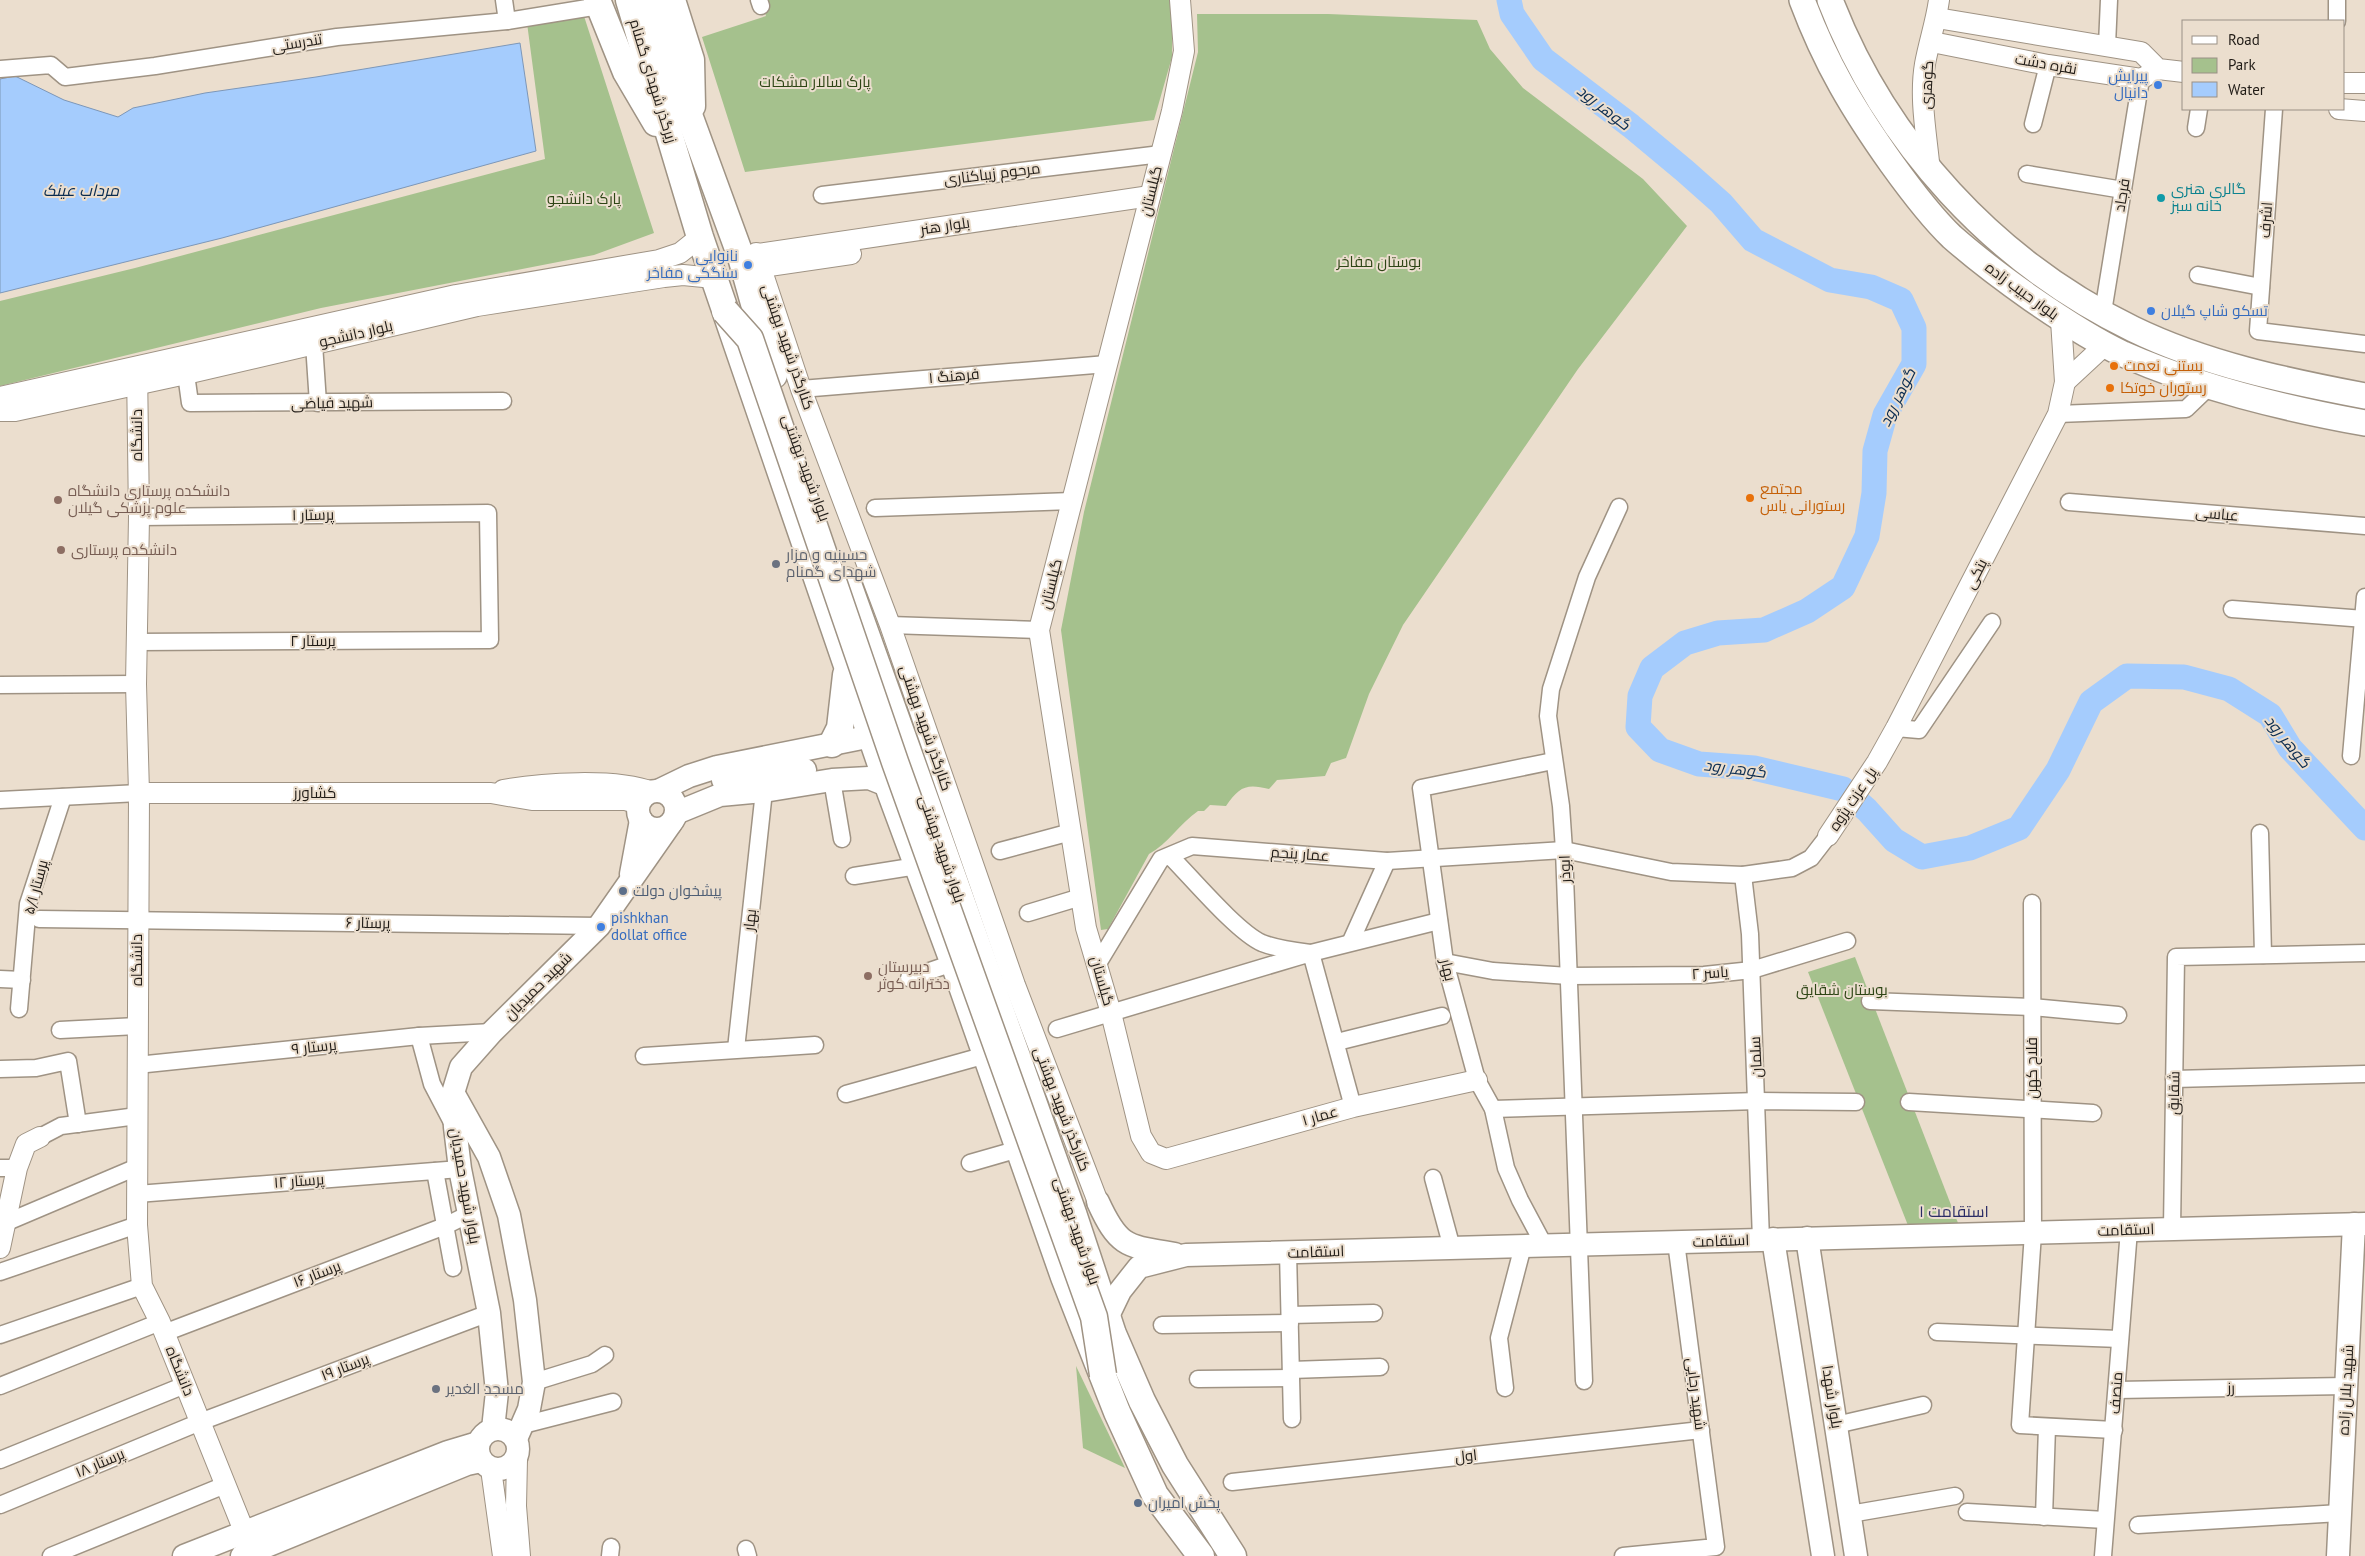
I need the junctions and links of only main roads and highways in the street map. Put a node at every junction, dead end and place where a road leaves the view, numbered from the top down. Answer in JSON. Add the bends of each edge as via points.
{"nodes":[{"id":1,"x":629,"y":0,"type":"edge"},
{"id":2,"x":647,"y":0,"type":"edge"},
{"id":3,"x":672,"y":0,"type":"edge"},
{"id":4,"x":1802,"y":0,"type":"edge"},
{"id":5,"x":1830,"y":0,"type":"edge"},
{"id":6,"x":598,"y":3,"type":"edge"},
{"id":7,"x":692,"y":124,"type":"junction"},
{"id":8,"x":678,"y":162,"type":"junction"},
{"id":9,"x":726,"y":311,"type":"junction"},
{"id":10,"x":2365,"y":396,"type":"edge"},
{"id":11,"x":2365,"y":423,"type":"edge"},
{"id":12,"x":847,"y":665,"type":"junction"},
{"id":13,"x":898,"y":728,"type":"junction"},
{"id":14,"x":872,"y":736,"type":"junction"},
{"id":15,"x":832,"y":744,"type":"junction"},
{"id":16,"x":862,"y":778,"type":"junction"},
{"id":17,"x":888,"y":786,"type":"junction"},
{"id":18,"x":659,"y":806,"type":"junction"},
{"id":19,"x":630,"y":883,"type":"junction"},
{"id":20,"x":989,"y":984,"type":"junction"},
{"id":21,"x":964,"y":993,"type":"junction"},
{"id":22,"x":1004,"y":1025,"type":"junction"},
{"id":23,"x":982,"y":1045,"type":"junction"},
{"id":24,"x":454,"y":1093,"type":"junction"},
{"id":25,"x":1098,"y":1202,"type":"road end"},
{"id":26,"x":2360,"y":1224,"type":"edge"},
{"id":27,"x":1807,"y":1238,"type":"junction"},
{"id":28,"x":1767,"y":1240,"type":"junction"},
{"id":29,"x":1186,"y":1255,"type":"junction"},
{"id":30,"x":1107,"y":1318,"type":"junction"},
{"id":31,"x":1103,"y":1375,"type":"junction"},
{"id":32,"x":519,"y":1441,"type":"junction"},
{"id":33,"x":486,"y":1451,"type":"junction"},
{"id":34,"x":184,"y":1556,"type":"edge"},
{"id":35,"x":242,"y":1556,"type":"edge"},
{"id":36,"x":1201,"y":1556,"type":"edge"},
{"id":37,"x":1233,"y":1556,"type":"edge"},
{"id":38,"x":1823,"y":1556,"type":"edge"},
{"id":39,"x":1856,"y":1556,"type":"edge"},
{"id":40,"x":2338,"y":1556,"type":"edge"}],
"edges":[{"from":1,"to":8,"type":"highway","name":"زیرگذر شهدای گمنام"},
{"from":2,"to":7,"type":"highway","name":"زیرگذر شهدای گمنام"},
{"from":3,"to":7,"type":"highway","via":[[691,60]]},
{"from":4,"to":11,"type":"main road","name":"بلوار حبیب زاده","via":[[1820,48],[1856,114],[1909,188],[1951,236],[2005,280],[2061,320],[2185,379],[2306,412]]},
{"from":5,"to":10,"type":"main road","name":"بلوار حبیب زاده","via":[[1844,36],[1879,100],[1930,172],[1970,216],[2021,259],[2076,297],[2133,329],[2194,354]]},
{"from":6,"to":8,"type":"highway","via":[[626,72]]},
{"from":7,"to":13,"type":"highway","name":"بلوار شهید بهشتی","via":[[750,262],[778,390]]},
{"from":8,"to":9,"type":"highway","name":"بلوار شهید بهشتی"},
{"from":9,"to":12,"type":"highway","name":"بلوار شهید بهشتی"},
{"from":9,"to":31,"type":"highway","bridge":true,"via":[[750,339],[895,762],[1094,1316]]},
{"from":12,"to":14,"type":"highway","name":"بلوار شهید بهشتی"},
{"from":12,"to":15,"type":"highway","via":[[840,728]]},
{"from":13,"to":14,"type":"highway"},
{"from":13,"to":20,"type":"highway","name":"بلوار شهید بهشتی"},
{"from":14,"to":15,"type":"main road","name":"شهید حمیدیان"},
{"from":14,"to":17,"type":"highway","name":"بلوار شهید بهشتی"},
{"from":15,"to":18,"type":"main road","name":"شهید حمیدیان","via":[[716,766],[689,776]]},
{"from":16,"to":17,"type":"main road"},
{"from":16,"to":18,"type":"main road","via":[[720,795]]},
{"from":16,"to":18,"type":"main road","via":[[852,766],[846,765],[716,781]]},
{"from":17,"to":21,"type":"highway","name":"بلوار شهید بهشتی"},
{"from":18,"to":19,"type":"main road","name":"شهید حمیدیان"},
{"from":18,"to":19,"type":"main road","name":"شهید حمیدیان"},
{"from":19,"to":24,"type":"main road","name":"شهید حمیدیان","via":[[599,926],[461,1067]]},
{"from":20,"to":21,"type":"highway","via":[[987,1000],[982,1003],[974,1002]]},
{"from":20,"to":22,"type":"highway","name":"بلوار شهید بهشتی"},
{"from":21,"to":23,"type":"highway","name":"بلوار شهید بهشتی"},
{"from":22,"to":23,"type":"highway","via":[[996,1015],[984,1012],[978,1023]]},
{"from":22,"to":30,"type":"highway","name":"بلوار شهید بهشتی","via":[[1024,1046],[1053,1160]]},
{"from":23,"to":31,"type":"highway","name":"بلوار شهید بهشتی","via":[[1064,1276]]},
{"from":24,"to":32,"type":"main road","name":"بلوار شهید حمیدیان","via":[[489,1157],[509,1216],[525,1300],[534,1382]]},
{"from":24,"to":33,"type":"main road","name":"بلوار شهید حمیدیان","via":[[454,1127],[460,1169],[489,1313],[497,1392]]},
{"from":25,"to":29,"type":"main road","via":[[1119,1239],[1135,1248]]},
{"from":26,"to":27,"type":"main road","name":"استقامت"},
{"from":26,"to":40,"type":"main road","name":"شهید بلال زاده","via":[[2346,1386]]},
{"from":27,"to":28,"type":"main road","name":"استقامت"},
{"from":27,"to":39,"type":"main road","name":"بلوار شهدا"},
{"from":28,"to":29,"type":"main road","name":"استقامت"},
{"from":28,"to":38,"type":"main road"},
{"from":29,"to":30,"type":"main road","name":"استقامت","via":[[1139,1267],[1120,1292]]},
{"from":30,"to":37,"type":"highway","name":"بلوار شهید بهشتی","via":[[1142,1401],[1175,1465]]},
{"from":31,"to":36,"type":"highway","name":"بلوار شهید بهشتی","via":[[1155,1495]]},
{"from":32,"to":33,"type":"main road","via":[[505,1430]]},
{"from":32,"to":33,"type":"main road","via":[[504,1469]]},
{"from":33,"to":34,"type":"main road","via":[[466,1445]]},
{"from":33,"to":35,"type":"main road","via":[[467,1464]]}]}
